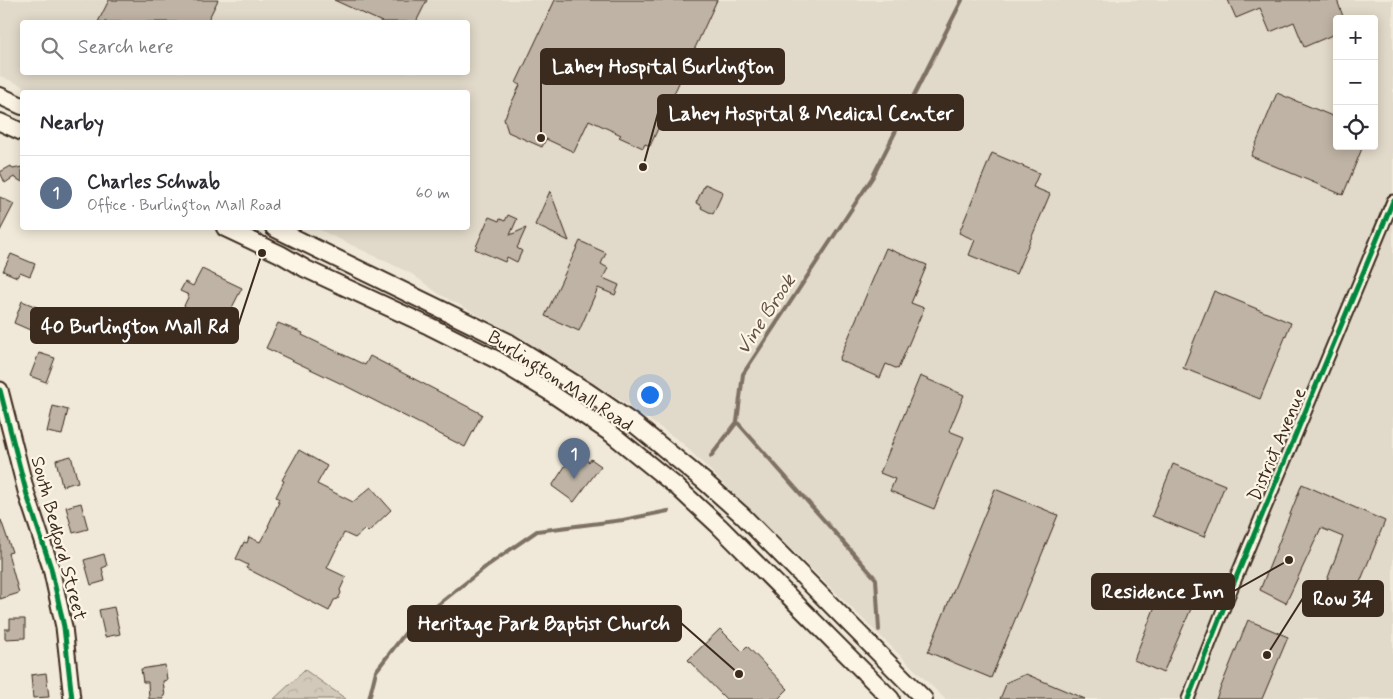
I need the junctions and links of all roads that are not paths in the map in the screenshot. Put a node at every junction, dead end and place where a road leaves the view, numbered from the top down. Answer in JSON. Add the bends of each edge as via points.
{"nodes":[{"id":1,"x":0,"y":96,"type":"edge"},
{"id":2,"x":20,"y":105,"type":"edge"},
{"id":3,"x":0,"y":122,"type":"edge"},
{"id":4,"x":20,"y":131,"type":"edge"},
{"id":5,"x":1393,"y":201,"type":"edge"},
{"id":6,"x":229,"y":230,"type":"edge"},
{"id":7,"x":278,"y":230,"type":"edge"},
{"id":8,"x":0,"y":390,"type":"edge"},
{"id":9,"x":72,"y":699,"type":"edge"},
{"id":10,"x":891,"y":699,"type":"edge"},
{"id":11,"x":924,"y":699,"type":"edge"},
{"id":12,"x":1188,"y":699,"type":"edge"}],
"edges":[{"from":1,"to":2,"type":"main road"},
{"from":3,"to":4,"type":"main road"},
{"from":5,"to":12,"type":"street","name":"District Avenue"},
{"from":6,"to":10,"type":"main road","name":"Burlington Mall Road","via":[[488,356],[613,435],[720,526]]},
{"from":7,"to":11,"type":"main road","name":"Burlington Mall Road","via":[[508,342],[633,423],[742,515]]},
{"from":8,"to":9,"type":"street","name":"South Bedford Street","via":[[27,495],[51,568],[64,627]]}]}
